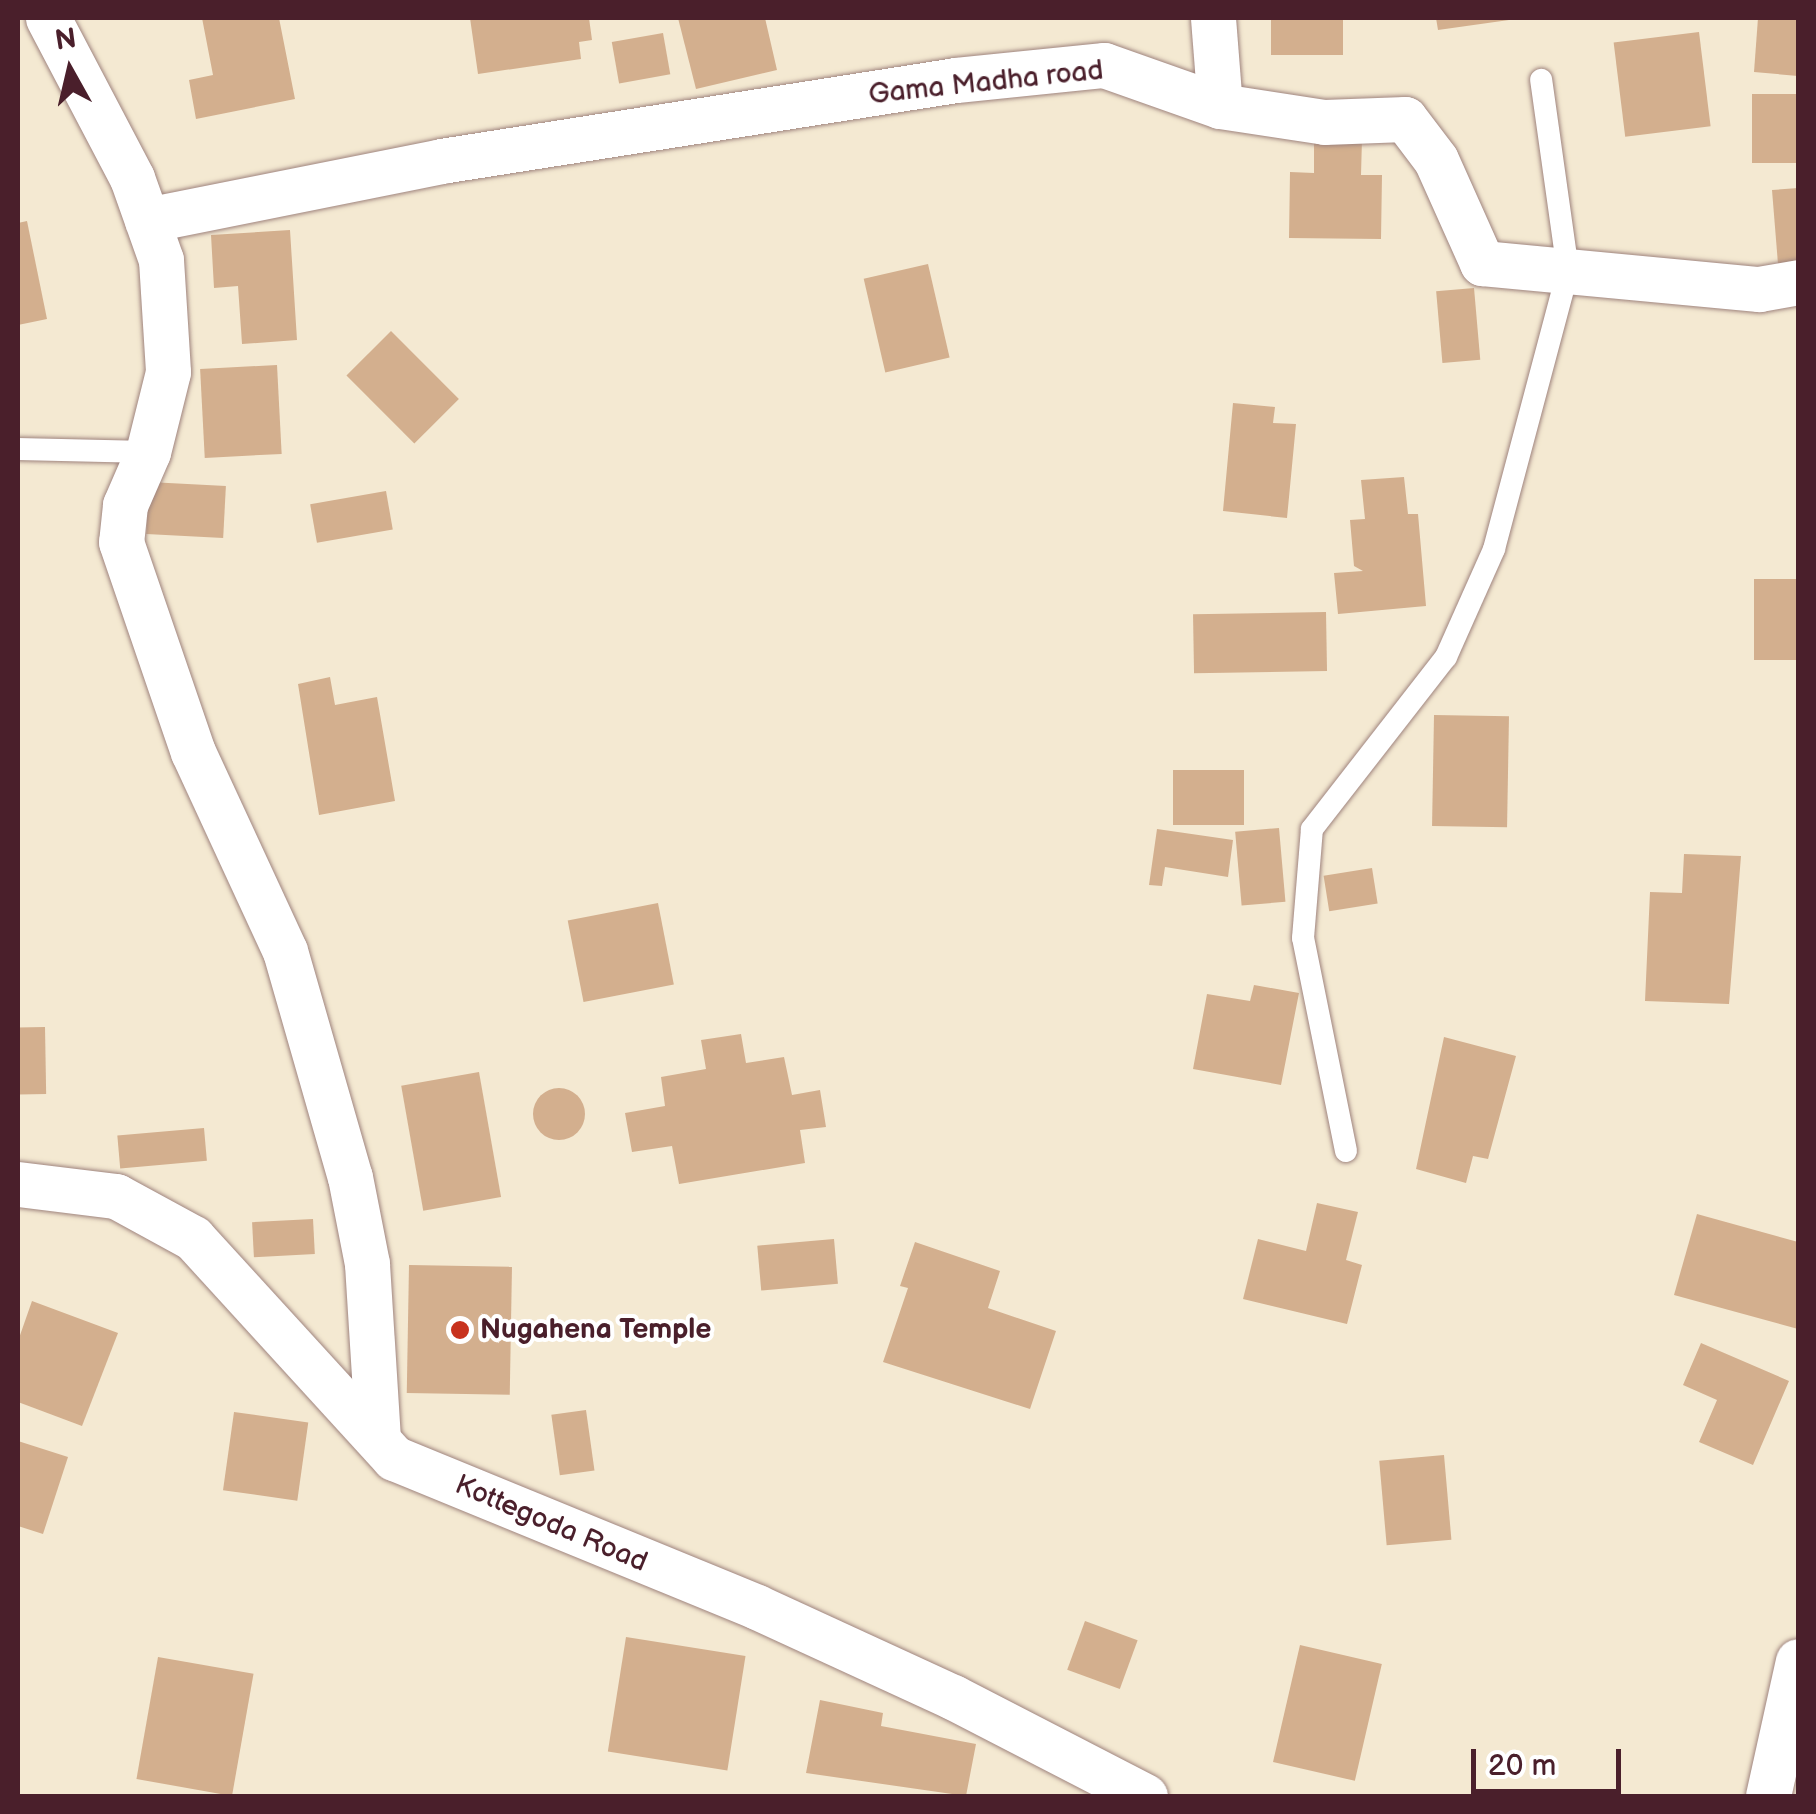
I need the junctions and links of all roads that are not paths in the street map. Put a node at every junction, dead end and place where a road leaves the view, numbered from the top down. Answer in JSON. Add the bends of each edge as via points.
{"nodes":[{"id":1,"x":48,"y":18,"type":"edge"},
{"id":2,"x":1213,"y":18,"type":"edge"},
{"id":3,"x":1540,"y":80,"type":"dead end"},
{"id":4,"x":1220,"y":106,"type":"junction"},
{"id":5,"x":147,"y":220,"type":"junction"},
{"id":6,"x":1568,"y":271,"type":"junction"},
{"id":7,"x":1798,"y":282,"type":"edge"},
{"id":8,"x":18,"y":449,"type":"edge"},
{"id":9,"x":148,"y":452,"type":"junction"},
{"id":10,"x":1346,"y":1151,"type":"dead end"},
{"id":11,"x":18,"y":1184,"type":"edge"},
{"id":12,"x":378,"y":1439,"type":"junction"},
{"id":13,"x":1798,"y":1661,"type":"edge"},
{"id":14,"x":1146,"y":1796,"type":"edge"},
{"id":15,"x":1768,"y":1796,"type":"edge"}],
"edges":[{"from":1,"to":5,"type":"street","via":[[73,56]]},
{"from":2,"to":4,"type":"street"},
{"from":3,"to":6,"type":"lane"},
{"from":4,"to":5,"type":"street","name":"Gama Madha road","via":[[1104,65],[974,78],[441,161]]},
{"from":4,"to":6,"type":"street","name":"Gama Madha road","via":[[1324,122],[1405,119],[1436,160],[1482,263]]},
{"from":5,"to":9,"type":"street","via":[[161,260],[168,372]]},
{"from":6,"to":7,"type":"street","name":"Gama Madha road","via":[[1759,289]]},
{"from":6,"to":10,"type":"lane","via":[[1494,549],[1446,657],[1312,829],[1303,938]]},
{"from":8,"to":9,"type":"lane"},
{"from":9,"to":12,"type":"street","via":[[125,504],[121,542],[193,752],[285,951],[350,1176],[367,1264]]},
{"from":11,"to":12,"type":"street","name":"Kottegoda Road","via":[[116,1196],[193,1238]]},
{"from":12,"to":14,"type":"street","name":"Kottegoda Road","via":[[394,1458],[757,1607]]},
{"from":13,"to":15,"type":"street"}]}
